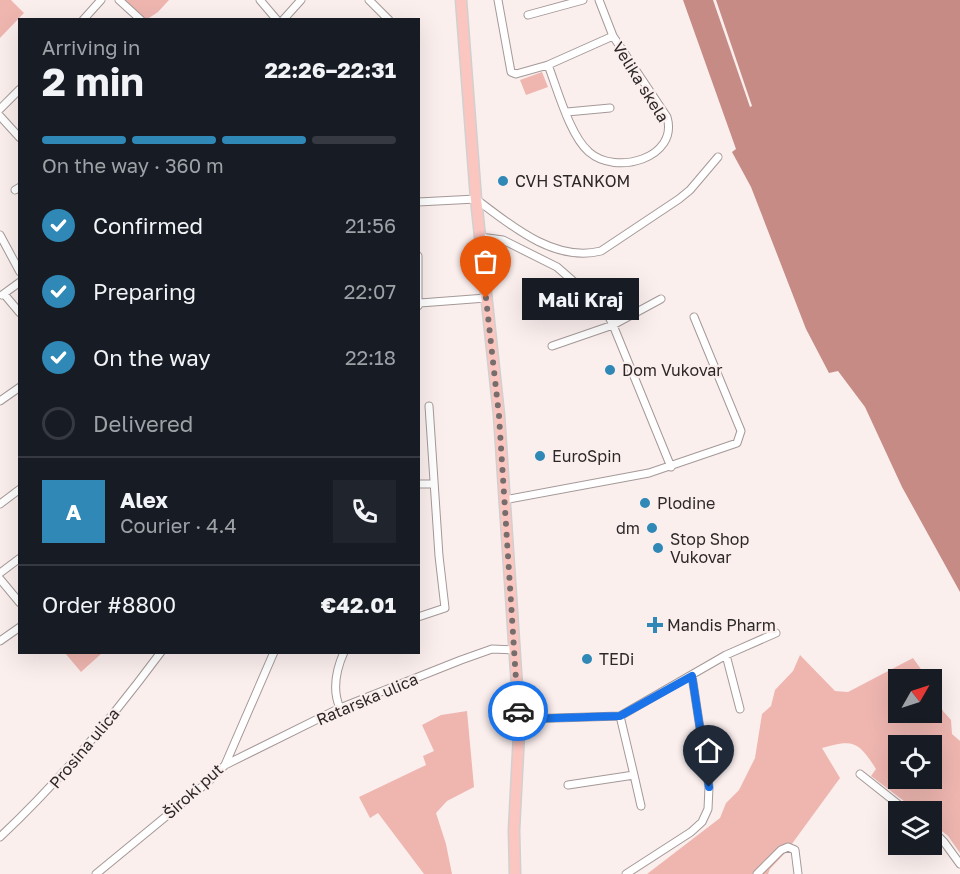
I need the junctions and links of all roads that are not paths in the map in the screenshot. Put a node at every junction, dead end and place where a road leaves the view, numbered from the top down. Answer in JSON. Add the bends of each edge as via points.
{"nodes":[{"id":1,"x":101,"y":0,"type":"edge"},
{"id":2,"x":119,"y":0,"type":"edge"},
{"id":3,"x":260,"y":0,"type":"edge"},
{"id":4,"x":302,"y":0,"type":"edge"},
{"id":5,"x":369,"y":0,"type":"edge"},
{"id":6,"x":461,"y":0,"type":"edge"},
{"id":7,"x":498,"y":0,"type":"edge"},
{"id":8,"x":583,"y":0,"type":"edge"},
{"id":9,"x":599,"y":0,"type":"edge"},
{"id":10,"x":528,"y":15,"type":"dead end"},
{"id":11,"x":85,"y":18,"type":"edge"},
{"id":12,"x":139,"y":18,"type":"edge"},
{"id":13,"x":275,"y":18,"type":"edge"},
{"id":14,"x":285,"y":18,"type":"edge"},
{"id":15,"x":386,"y":18,"type":"edge"},
{"id":16,"x":613,"y":36,"type":"junction"},
{"id":17,"x":548,"y":65,"type":"junction"},
{"id":18,"x":18,"y":91,"type":"edge"},
{"id":19,"x":610,"y":108,"type":"dead end"},
{"id":20,"x":0,"y":110,"type":"edge"},
{"id":21,"x":567,"y":112,"type":"junction"},
{"id":22,"x":0,"y":116,"type":"edge"},
{"id":23,"x":18,"y":136,"type":"edge"},
{"id":24,"x":718,"y":157,"type":"dead end"},
{"id":25,"x":476,"y":199,"type":"junction"},
{"id":26,"x":420,"y":202,"type":"edge"},
{"id":27,"x":0,"y":235,"type":"edge"},
{"id":28,"x":480,"y":237,"type":"junction"},
{"id":29,"x":18,"y":268,"type":"edge"},
{"id":30,"x":18,"y":283,"type":"edge"},
{"id":31,"x":2,"y":295,"type":"edge"},
{"id":32,"x":486,"y":298,"type":"junction"},
{"id":33,"x":662,"y":299,"type":"dead end"},
{"id":34,"x":420,"y":304,"type":"edge"},
{"id":35,"x":18,"y":311,"type":"edge"},
{"id":36,"x":694,"y":317,"type":"dead end"},
{"id":37,"x":613,"y":325,"type":"junction"},
{"id":38,"x":552,"y":346,"type":"dead end"},
{"id":39,"x":18,"y":388,"type":"edge"},
{"id":40,"x":0,"y":401,"type":"edge"},
{"id":41,"x":429,"y":406,"type":"dead end"},
{"id":42,"x":671,"y":467,"type":"junction"},
{"id":43,"x":420,"y":484,"type":"edge"},
{"id":44,"x":434,"y":484,"type":"junction"},
{"id":45,"x":18,"y":490,"type":"edge"},
{"id":46,"x":504,"y":500,"type":"junction"},
{"id":47,"x":0,"y":504,"type":"edge"},
{"id":48,"x":18,"y":560,"type":"edge"},
{"id":49,"x":0,"y":573,"type":"edge"},
{"id":50,"x":0,"y":579,"type":"edge"},
{"id":51,"x":18,"y":601,"type":"edge"},
{"id":52,"x":420,"y":616,"type":"edge"},
{"id":53,"x":18,"y":628,"type":"edge"},
{"id":54,"x":776,"y":633,"type":"dead end"},
{"id":55,"x":0,"y":641,"type":"edge"},
{"id":56,"x":514,"y":650,"type":"junction"},
{"id":57,"x":159,"y":654,"type":"edge"},
{"id":58,"x":273,"y":654,"type":"edge"},
{"id":59,"x":343,"y":654,"type":"edge"},
{"id":60,"x":726,"y":656,"type":"junction"},
{"id":61,"x":692,"y":676,"type":"junction"},
{"id":62,"x":340,"y":708,"type":"junction"},
{"id":63,"x":740,"y":709,"type":"dead end"},
{"id":64,"x":620,"y":716,"type":"junction"},
{"id":65,"x":519,"y":717,"type":"junction"},
{"id":66,"x":225,"y":765,"type":"junction"},
{"id":67,"x":860,"y":774,"type":"dead end"},
{"id":68,"x":633,"y":775,"type":"junction"},
{"id":69,"x":568,"y":785,"type":"dead end"},
{"id":70,"x":894,"y":801,"type":"edge"},
{"id":71,"x":641,"y":806,"type":"dead end"},
{"id":72,"x":0,"y":837,"type":"edge"},
{"id":73,"x":942,"y":840,"type":"edge"},
{"id":74,"x":960,"y":864,"type":"edge"},
{"id":75,"x":96,"y":874,"type":"edge"},
{"id":76,"x":515,"y":874,"type":"edge"},
{"id":77,"x":626,"y":874,"type":"edge"},
{"id":78,"x":757,"y":874,"type":"edge"},
{"id":79,"x":798,"y":874,"type":"edge"}],
"edges":[{"from":1,"to":11,"type":"street"},
{"from":2,"to":12,"type":"street"},
{"from":3,"to":13,"type":"street"},
{"from":4,"to":14,"type":"street"},
{"from":5,"to":15,"type":"street"},
{"from":6,"to":25,"type":"main road"},
{"from":7,"to":17,"type":"street","via":[[511,72],[522,74]]},
{"from":8,"to":10,"type":"street"},
{"from":9,"to":16,"type":"street","name":"Velika skela"},
{"from":16,"to":17,"type":"street"},
{"from":16,"to":21,"type":"street","name":"Velika skela","via":[[667,117],[669,126],[664,143],[641,160],[612,164],[588,152],[578,140]]},
{"from":17,"to":21,"type":"street","name":"Velika skela"},
{"from":18,"to":20,"type":"street"},
{"from":19,"to":21,"type":"street"},
{"from":22,"to":23,"type":"street"},
{"from":24,"to":25,"type":"street","via":[[679,199],[591,254],[549,246]]},
{"from":25,"to":26,"type":"street"},
{"from":25,"to":28,"type":"main road"},
{"from":27,"to":29,"type":"street"},
{"from":28,"to":32,"type":"main road"},
{"from":28,"to":37,"type":"street","via":[[503,240],[557,267],[605,309]]},
{"from":30,"to":31,"type":"street"},
{"from":31,"to":35,"type":"street"},
{"from":32,"to":34,"type":"street"},
{"from":32,"to":46,"type":"main road"},
{"from":33,"to":37,"type":"street"},
{"from":36,"to":42,"type":"street","via":[[741,431],[737,442]]},
{"from":37,"to":38,"type":"street"},
{"from":37,"to":42,"type":"street"},
{"from":39,"to":40,"type":"street"},
{"from":41,"to":44,"type":"street"},
{"from":42,"to":46,"type":"street"},
{"from":43,"to":44,"type":"street"},
{"from":44,"to":52,"type":"street","via":[[444,608]]},
{"from":45,"to":47,"type":"street"},
{"from":46,"to":56,"type":"main road"},
{"from":48,"to":49,"type":"street"},
{"from":50,"to":51,"type":"street"},
{"from":53,"to":55,"type":"street"},
{"from":54,"to":60,"type":"street"},
{"from":56,"to":62,"type":"street","name":"Ratarska ulica","via":[[480,652]]},
{"from":56,"to":65,"type":"main road"},
{"from":57,"to":72,"type":"street","name":"Prosina ulica","via":[[71,764]]},
{"from":58,"to":66,"type":"street","name":"Široki put"},
{"from":59,"to":62,"type":"street","via":[[335,691]]},
{"from":60,"to":61,"type":"street"},
{"from":60,"to":63,"type":"street"},
{"from":61,"to":64,"type":"street"},
{"from":61,"to":77,"type":"street","via":[[709,787],[708,808],[702,822],[691,832]]},
{"from":62,"to":66,"type":"street","name":"Ratarska ulica"},
{"from":64,"to":65,"type":"street"},
{"from":64,"to":68,"type":"street"},
{"from":65,"to":76,"type":"main road"},
{"from":66,"to":75,"type":"street","name":"Široki put"},
{"from":67,"to":70,"type":"street"},
{"from":68,"to":69,"type":"street"},
{"from":68,"to":71,"type":"street"},
{"from":73,"to":74,"type":"street"},
{"from":78,"to":79,"type":"street","via":[[788,847],[795,850]]}]}
